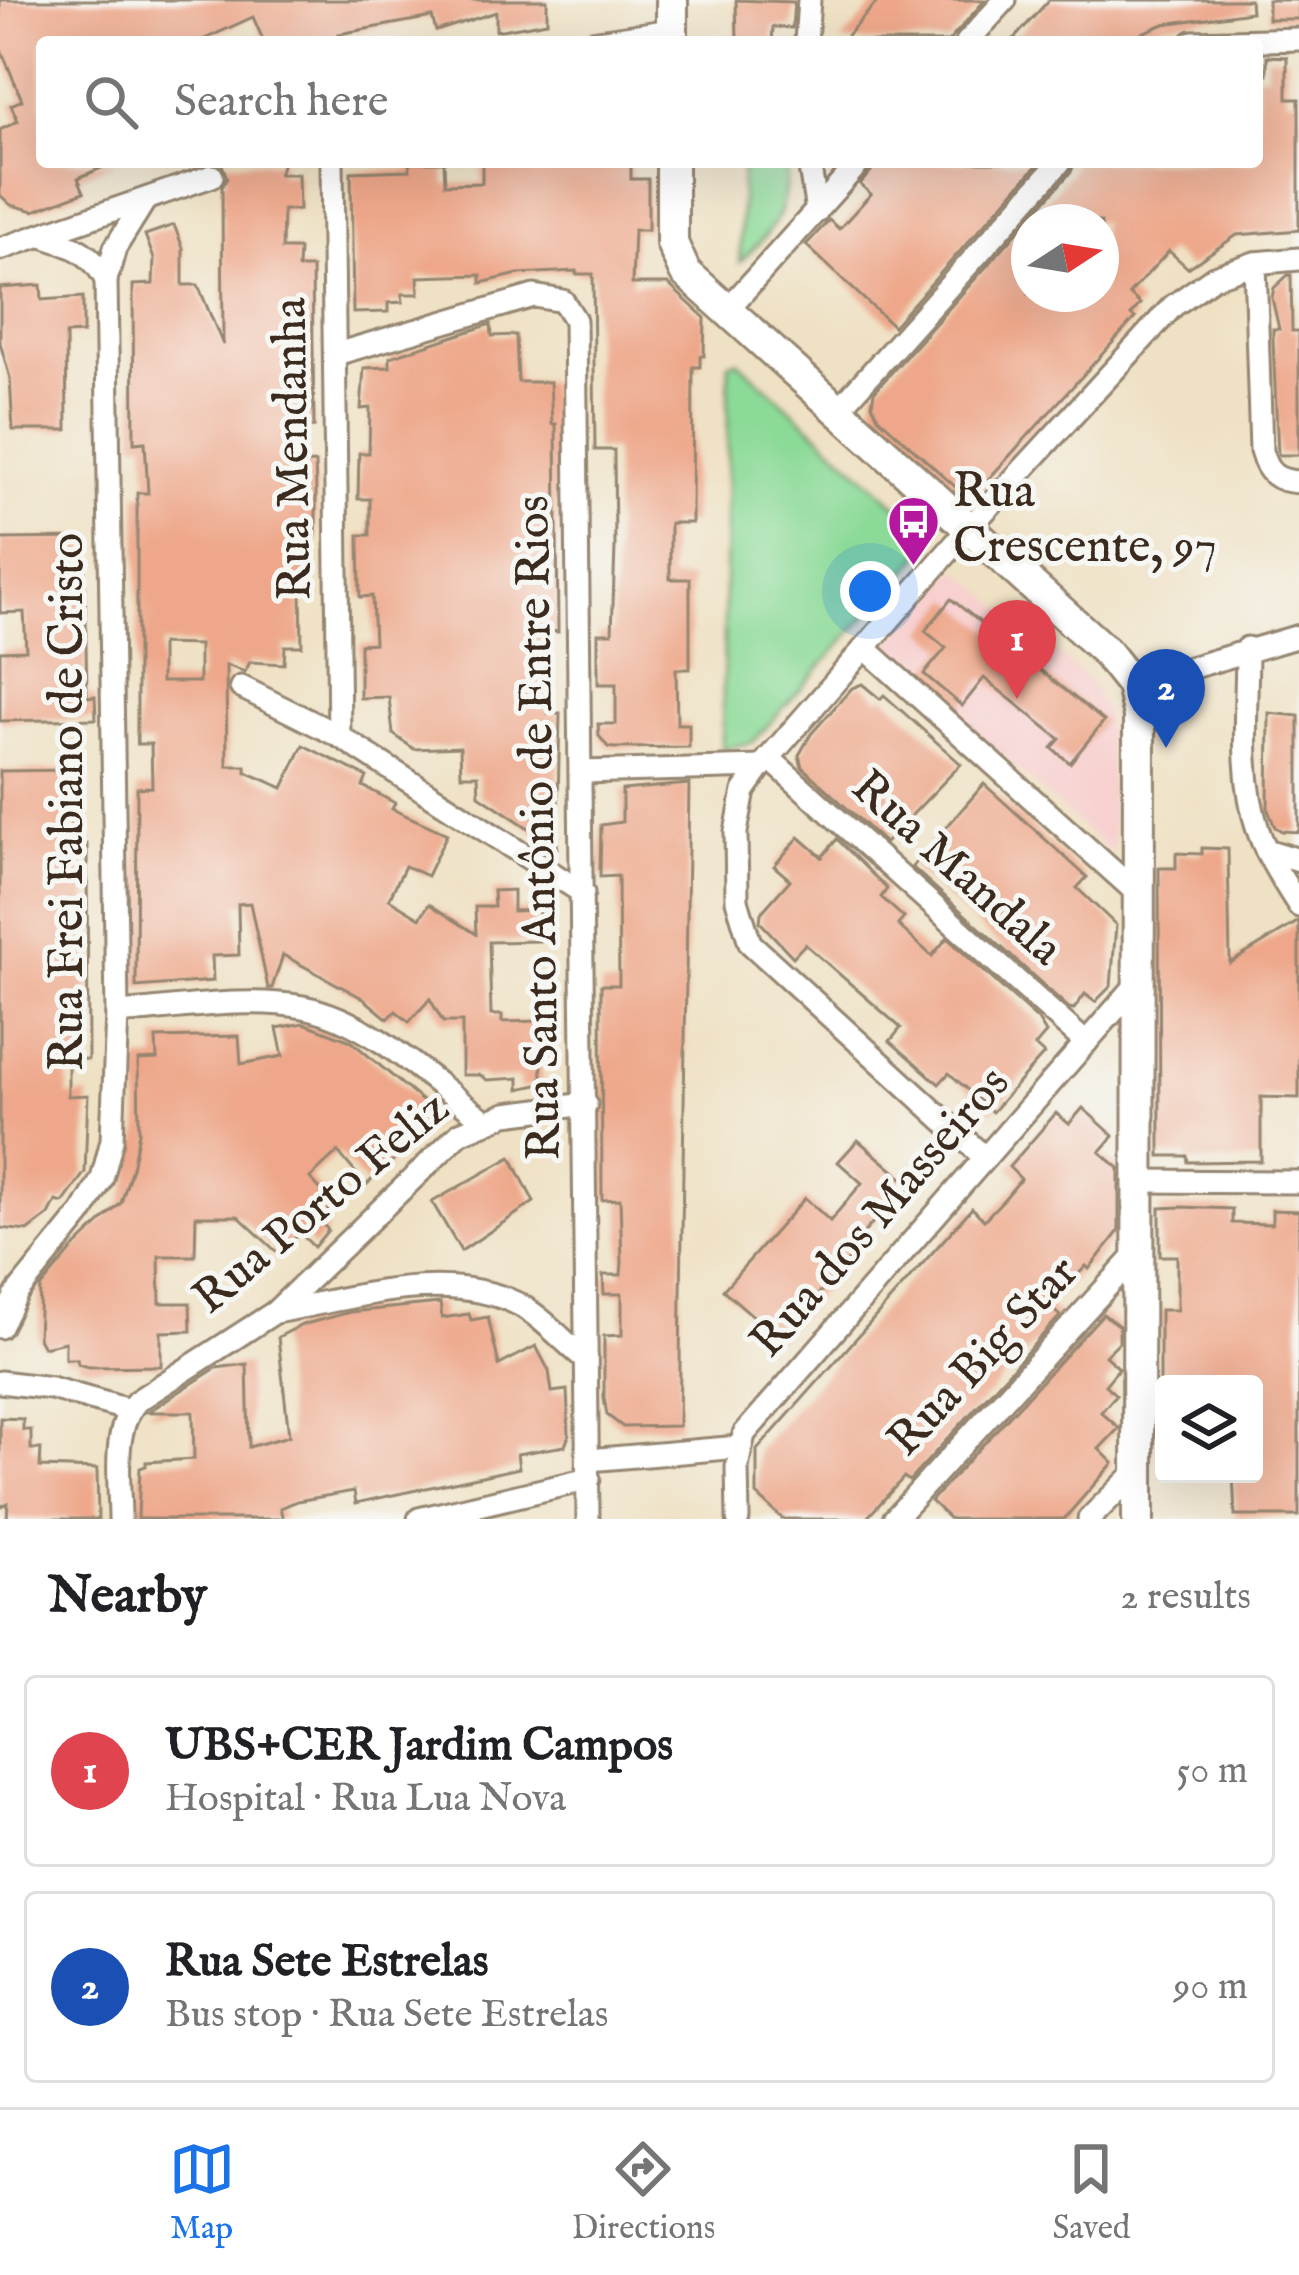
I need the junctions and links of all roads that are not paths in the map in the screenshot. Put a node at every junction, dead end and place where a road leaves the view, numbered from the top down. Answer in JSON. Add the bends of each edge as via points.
{"nodes":[{"id":1,"x":809,"y":0,"type":"edge"},
{"id":2,"x":1005,"y":0,"type":"edge"},
{"id":3,"x":672,"y":24,"type":"edge"},
{"id":4,"x":618,"y":36,"type":"edge"},
{"id":5,"x":806,"y":36,"type":"edge"},
{"id":6,"x":972,"y":36,"type":"edge"},
{"id":7,"x":1299,"y":39,"type":"edge"},
{"id":8,"x":1263,"y":40,"type":"edge"},
{"id":9,"x":332,"y":168,"type":"edge"},
{"id":10,"x":672,"y":168,"type":"edge"},
{"id":11,"x":810,"y":168,"type":"edge"},
{"id":12,"x":855,"y":168,"type":"edge"},
{"id":13,"x":1055,"y":168,"type":"edge"},
{"id":14,"x":212,"y":176,"type":"dead end"},
{"id":15,"x":143,"y":203,"type":"junction"},
{"id":16,"x":817,"y":211,"type":"junction"},
{"id":17,"x":42,"y":236,"type":"junction"},
{"id":18,"x":0,"y":249,"type":"edge"},
{"id":19,"x":1299,"y":260,"type":"edge"},
{"id":20,"x":1255,"y":263,"type":"junction"},
{"id":21,"x":106,"y":280,"type":"junction"},
{"id":22,"x":727,"y":310,"type":"junction"},
{"id":23,"x":336,"y":354,"type":"junction"},
{"id":24,"x":839,"y":409,"type":"junction"},
{"id":25,"x":1299,"y":482,"type":"edge"},
{"id":26,"x":969,"y":529,"type":"junction"},
{"id":27,"x":1299,"y":636,"type":"edge"},
{"id":28,"x":865,"y":647,"type":"junction"},
{"id":29,"x":1247,"y":648,"type":"junction"},
{"id":30,"x":1132,"y":685,"type":"junction"},
{"id":31,"x":241,"y":687,"type":"dead end"},
{"id":32,"x":339,"y":736,"type":"junction"},
{"id":33,"x":765,"y":762,"type":"junction"},
{"id":34,"x":582,"y":772,"type":"junction"},
{"id":35,"x":1266,"y":850,"type":"junction"},
{"id":36,"x":1299,"y":860,"type":"edge"},
{"id":37,"x":1137,"y":892,"type":"junction"},
{"id":38,"x":583,"y":893,"type":"junction"},
{"id":39,"x":1299,"y":906,"type":"edge"},
{"id":40,"x":1138,"y":983,"type":"junction"},
{"id":41,"x":117,"y":1013,"type":"junction"},
{"id":42,"x":1086,"y":1043,"type":"junction"},
{"id":43,"x":586,"y":1104,"type":"junction"},
{"id":44,"x":484,"y":1120,"type":"junction"},
{"id":45,"x":985,"y":1159,"type":"junction"},
{"id":46,"x":1138,"y":1181,"type":"junction"},
{"id":47,"x":1299,"y":1182,"type":"edge"},
{"id":48,"x":1138,"y":1254,"type":"junction"},
{"id":49,"x":9,"y":1288,"type":"edge"},
{"id":50,"x":275,"y":1312,"type":"junction"},
{"id":51,"x":0,"y":1327,"type":"edge"},
{"id":52,"x":584,"y":1358,"type":"junction"},
{"id":53,"x":0,"y":1382,"type":"edge"},
{"id":54,"x":129,"y":1410,"type":"junction"},
{"id":55,"x":739,"y":1448,"type":"junction"},
{"id":56,"x":589,"y":1469,"type":"junction"},
{"id":57,"x":1138,"y":1470,"type":"junction"},
{"id":58,"x":120,"y":1519,"type":"edge"},
{"id":59,"x":419,"y":1519,"type":"edge"},
{"id":60,"x":589,"y":1519,"type":"edge"},
{"id":61,"x":738,"y":1519,"type":"edge"},
{"id":62,"x":894,"y":1519,"type":"edge"},
{"id":63,"x":1089,"y":1519,"type":"edge"},
{"id":64,"x":1138,"y":1519,"type":"edge"}],
"edges":[{"from":1,"to":5,"type":"street"},
{"from":2,"to":6,"type":"street"},
{"from":3,"to":4,"type":"street"},
{"from":7,"to":8,"type":"street"},
{"from":9,"to":23,"type":"street","name":"Rua Mendanha"},
{"from":10,"to":22,"type":"street","via":[[675,256]]},
{"from":11,"to":16,"type":"street"},
{"from":12,"to":16,"type":"street"},
{"from":13,"to":24,"type":"street"},
{"from":14,"to":15,"type":"street"},
{"from":15,"to":17,"type":"street"},
{"from":15,"to":21,"type":"street","name":"Rua Frei Fabiano de Cristo"},
{"from":16,"to":22,"type":"street"},
{"from":17,"to":18,"type":"street"},
{"from":17,"to":21,"type":"street","via":[[83,250]]},
{"from":19,"to":20,"type":"street"},
{"from":20,"to":25,"type":"street","via":[[1261,451],[1272,476]]},
{"from":20,"to":26,"type":"street","via":[[1214,277],[1173,306]]},
{"from":21,"to":41,"type":"street","name":"Rua Frei Fabiano de Cristo"},
{"from":22,"to":24,"type":"street"},
{"from":23,"to":32,"type":"street","name":"Rua Mendanha"},
{"from":23,"to":34,"type":"street","name":"Rua Santo Antônio de Entre Rios","via":[[534,296],[563,301],[575,320]]},
{"from":24,"to":26,"type":"street"},
{"from":26,"to":28,"type":"street"},
{"from":26,"to":30,"type":"street"},
{"from":27,"to":29,"type":"street"},
{"from":28,"to":33,"type":"street"},
{"from":28,"to":37,"type":"street"},
{"from":29,"to":30,"type":"street"},
{"from":29,"to":35,"type":"street","via":[[1249,790]]},
{"from":30,"to":37,"type":"street","via":[[1139,716]]},
{"from":31,"to":32,"type":"street"},
{"from":32,"to":38,"type":"street"},
{"from":33,"to":34,"type":"street"},
{"from":33,"to":42,"type":"street","name":"Rua Mandala"},
{"from":33,"to":45,"type":"street","via":[[744,791],[736,832],[737,900],[750,943]]},
{"from":34,"to":38,"type":"street","name":"Rua Santo Antônio de Entre Rios"},
{"from":35,"to":36,"type":"street"},
{"from":35,"to":39,"type":"street"},
{"from":37,"to":40,"type":"street"},
{"from":38,"to":43,"type":"street","name":"Rua Santo Antônio de Entre Rios"},
{"from":40,"to":42,"type":"street","name":"Rua dos Masseiros"},
{"from":40,"to":46,"type":"street"},
{"from":41,"to":44,"type":"street","via":[[305,1007],[367,1032]]},
{"from":41,"to":49,"type":"street","name":"Rua Frei Fabiano de Cristo","via":[[112,1140],[102,1179],[82,1213]]},
{"from":42,"to":45,"type":"street","name":"Rua dos Masseiros"},
{"from":43,"to":44,"type":"street","name":"Rua Porto Feliz"},
{"from":43,"to":52,"type":"street","name":"Rua Santo Antônio de Entre Rios"},
{"from":44,"to":50,"type":"street","name":"Rua Porto Feliz","via":[[433,1155]]},
{"from":45,"to":55,"type":"street","name":"Rua dos Masseiros"},
{"from":46,"to":47,"type":"street"},
{"from":46,"to":48,"type":"street"},
{"from":48,"to":57,"type":"street"},
{"from":48,"to":62,"type":"street","name":"Rua Big Star"},
{"from":49,"to":51,"type":"street","name":"Rua Frei Fabiano de Cristo"},
{"from":50,"to":52,"type":"street","via":[[390,1292],[485,1292],[521,1306]]},
{"from":50,"to":54,"type":"street","name":"Rua Porto Feliz"},
{"from":52,"to":56,"type":"street","name":"Rua Santo Antônio de Entre Rios"},
{"from":53,"to":54,"type":"street"},
{"from":54,"to":58,"type":"street"},
{"from":55,"to":56,"type":"street"},
{"from":55,"to":61,"type":"street"},
{"from":56,"to":59,"type":"street"},
{"from":56,"to":60,"type":"street","name":"Rua Santo Antônio de Entre Rios"},
{"from":57,"to":63,"type":"street"},
{"from":57,"to":64,"type":"street"}]}
